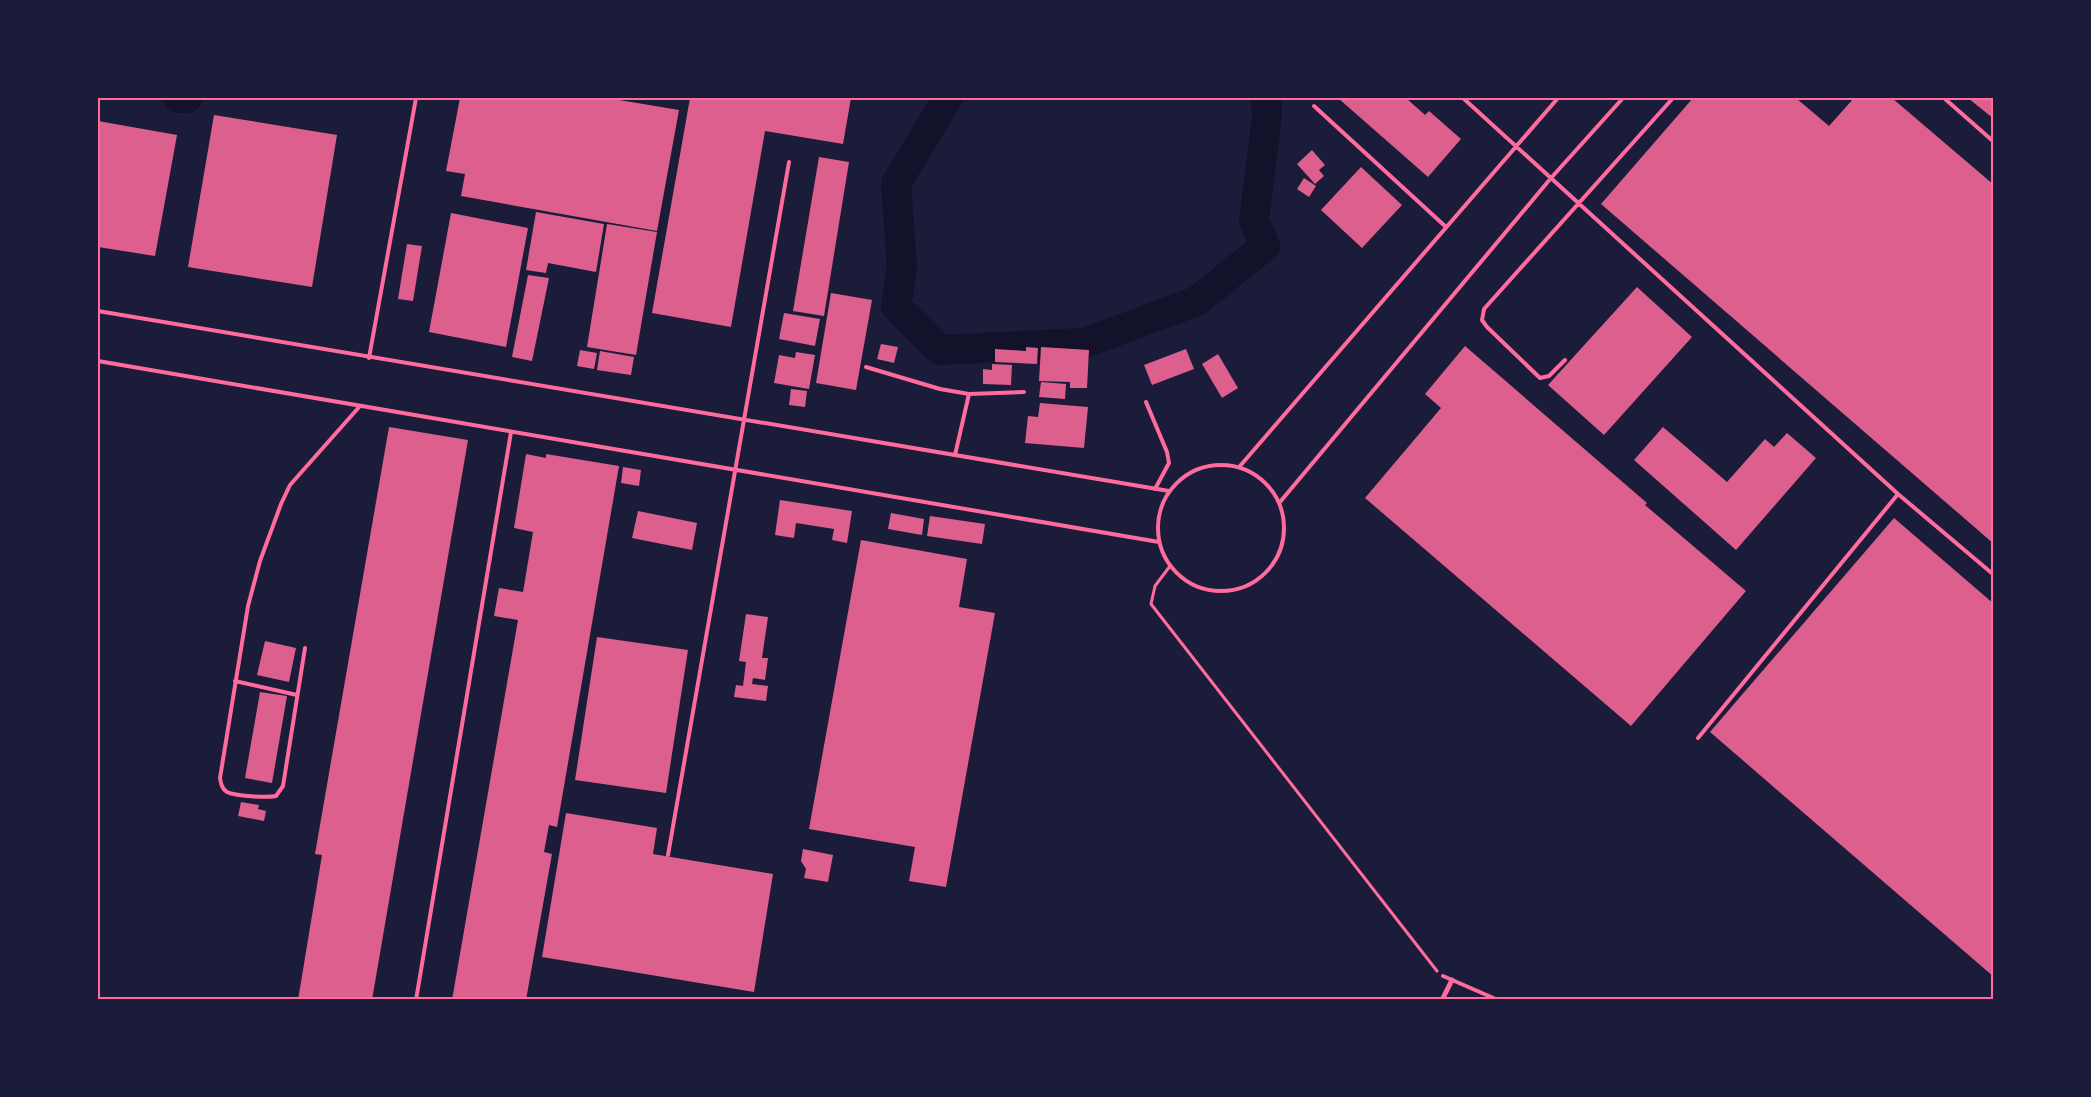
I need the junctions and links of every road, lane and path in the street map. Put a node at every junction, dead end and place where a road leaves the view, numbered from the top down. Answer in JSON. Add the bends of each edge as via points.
{"nodes":[{"id":1,"x":416,"y":98,"type":"edge"},
{"id":2,"x":1463,"y":98,"type":"edge"},
{"id":3,"x":1558,"y":98,"type":"edge"},
{"id":4,"x":1622,"y":98,"type":"edge"},
{"id":5,"x":1673,"y":98,"type":"edge"},
{"id":6,"x":1944,"y":98,"type":"edge"},
{"id":7,"x":1314,"y":106,"type":"dead end"},
{"id":8,"x":1994,"y":142,"type":"edge"},
{"id":9,"x":1515,"y":147,"type":"junction"},
{"id":10,"x":789,"y":162,"type":"dead end"},
{"id":11,"x":1551,"y":178,"type":"junction"},
{"id":12,"x":1580,"y":203,"type":"junction"},
{"id":13,"x":1446,"y":227,"type":"junction"},
{"id":14,"x":98,"y":311,"type":"edge"},
{"id":15,"x":369,"y":358,"type":"junction"},
{"id":16,"x":1565,"y":360,"type":"dead end"},
{"id":17,"x":98,"y":361,"type":"edge"},
{"id":18,"x":866,"y":367,"type":"dead end"},
{"id":19,"x":1024,"y":392,"type":"dead end"},
{"id":20,"x":969,"y":394,"type":"junction"},
{"id":21,"x":1146,"y":402,"type":"dead end"},
{"id":22,"x":360,"y":406,"type":"junction"},
{"id":23,"x":744,"y":420,"type":"junction"},
{"id":24,"x":511,"y":432,"type":"junction"},
{"id":25,"x":955,"y":455,"type":"junction"},
{"id":26,"x":1240,"y":466,"type":"junction"},
{"id":27,"x":735,"y":470,"type":"junction"},
{"id":28,"x":1155,"y":489,"type":"junction"},
{"id":29,"x":1169,"y":491,"type":"junction"},
{"id":30,"x":1898,"y":494,"type":"junction"},
{"id":31,"x":1280,"y":502,"type":"junction"},
{"id":32,"x":1159,"y":542,"type":"junction"},
{"id":33,"x":1170,"y":566,"type":"junction"},
{"id":34,"x":1994,"y":575,"type":"edge"},
{"id":35,"x":305,"y":648,"type":"dead end"},
{"id":36,"x":235,"y":681,"type":"junction"},
{"id":37,"x":297,"y":696,"type":"junction"},
{"id":38,"x":1698,"y":738,"type":"dead end"},
{"id":39,"x":668,"y":855,"type":"dead end"},
{"id":40,"x":1443,"y":976,"type":"joint"},
{"id":41,"x":1452,"y":980,"type":"junction"},
{"id":42,"x":416,"y":1000,"type":"edge"},
{"id":43,"x":1442,"y":1000,"type":"edge"},
{"id":44,"x":1498,"y":1000,"type":"edge"}],
"edges":[{"from":1,"to":15,"type":"lane"},
{"from":2,"to":9,"type":"lane"},
{"from":3,"to":9,"type":"lane"},
{"from":4,"to":11,"type":"lane"},
{"from":5,"to":12,"type":"lane"},
{"from":6,"to":8,"type":"lane"},
{"from":7,"to":13,"type":"lane"},
{"from":9,"to":11,"type":"lane"},
{"from":9,"to":13,"type":"lane"},
{"from":10,"to":23,"type":"lane"},
{"from":11,"to":12,"type":"lane"},
{"from":11,"to":31,"type":"lane"},
{"from":12,"to":16,"type":"lane","via":[[1482,314],[1486,327],[1540,378],[1549,376]]},
{"from":12,"to":30,"type":"lane"},
{"from":13,"to":26,"type":"lane"},
{"from":14,"to":15,"type":"lane"},
{"from":15,"to":23,"type":"lane"},
{"from":17,"to":22,"type":"lane"},
{"from":18,"to":20,"type":"lane","via":[[940,389]]},
{"from":19,"to":20,"type":"lane"},
{"from":20,"to":25,"type":"lane"},
{"from":21,"to":28,"type":"lane","via":[[1169,463]]},
{"from":22,"to":24,"type":"lane"},
{"from":22,"to":36,"type":"lane","via":[[290,485],[281,504],[248,606]]},
{"from":23,"to":25,"type":"lane"},
{"from":23,"to":27,"type":"lane"},
{"from":24,"to":27,"type":"lane"},
{"from":24,"to":42,"type":"lane"},
{"from":25,"to":28,"type":"lane"},
{"from":26,"to":29,"type":"lane","via":[[1213,464],[1188,473]]},
{"from":26,"to":31,"type":"lane","via":[[1264,479]]},
{"from":27,"to":32,"type":"lane"},
{"from":27,"to":39,"type":"lane"},
{"from":28,"to":29,"type":"lane"},
{"from":29,"to":32,"type":"lane","via":[[1159,515]]},
{"from":30,"to":34,"type":"lane"},
{"from":30,"to":38,"type":"lane"},
{"from":31,"to":33,"type":"lane","via":[[1285,528],[1280,553],[1264,575],[1241,588],[1215,591],[1190,583]]},
{"from":32,"to":33,"type":"lane"},
{"from":33,"to":40,"type":"path","via":[[1154,586],[1151,604]]},
{"from":35,"to":37,"type":"lane"},
{"from":36,"to":37,"type":"lane"},
{"from":36,"to":37,"type":"lane","via":[[220,778],[221,786],[228,792],[267,798],[276,796],[283,786]]},
{"from":40,"to":41,"type":"lane"},
{"from":41,"to":43,"type":"street"},
{"from":41,"to":44,"type":"lane"}]}
